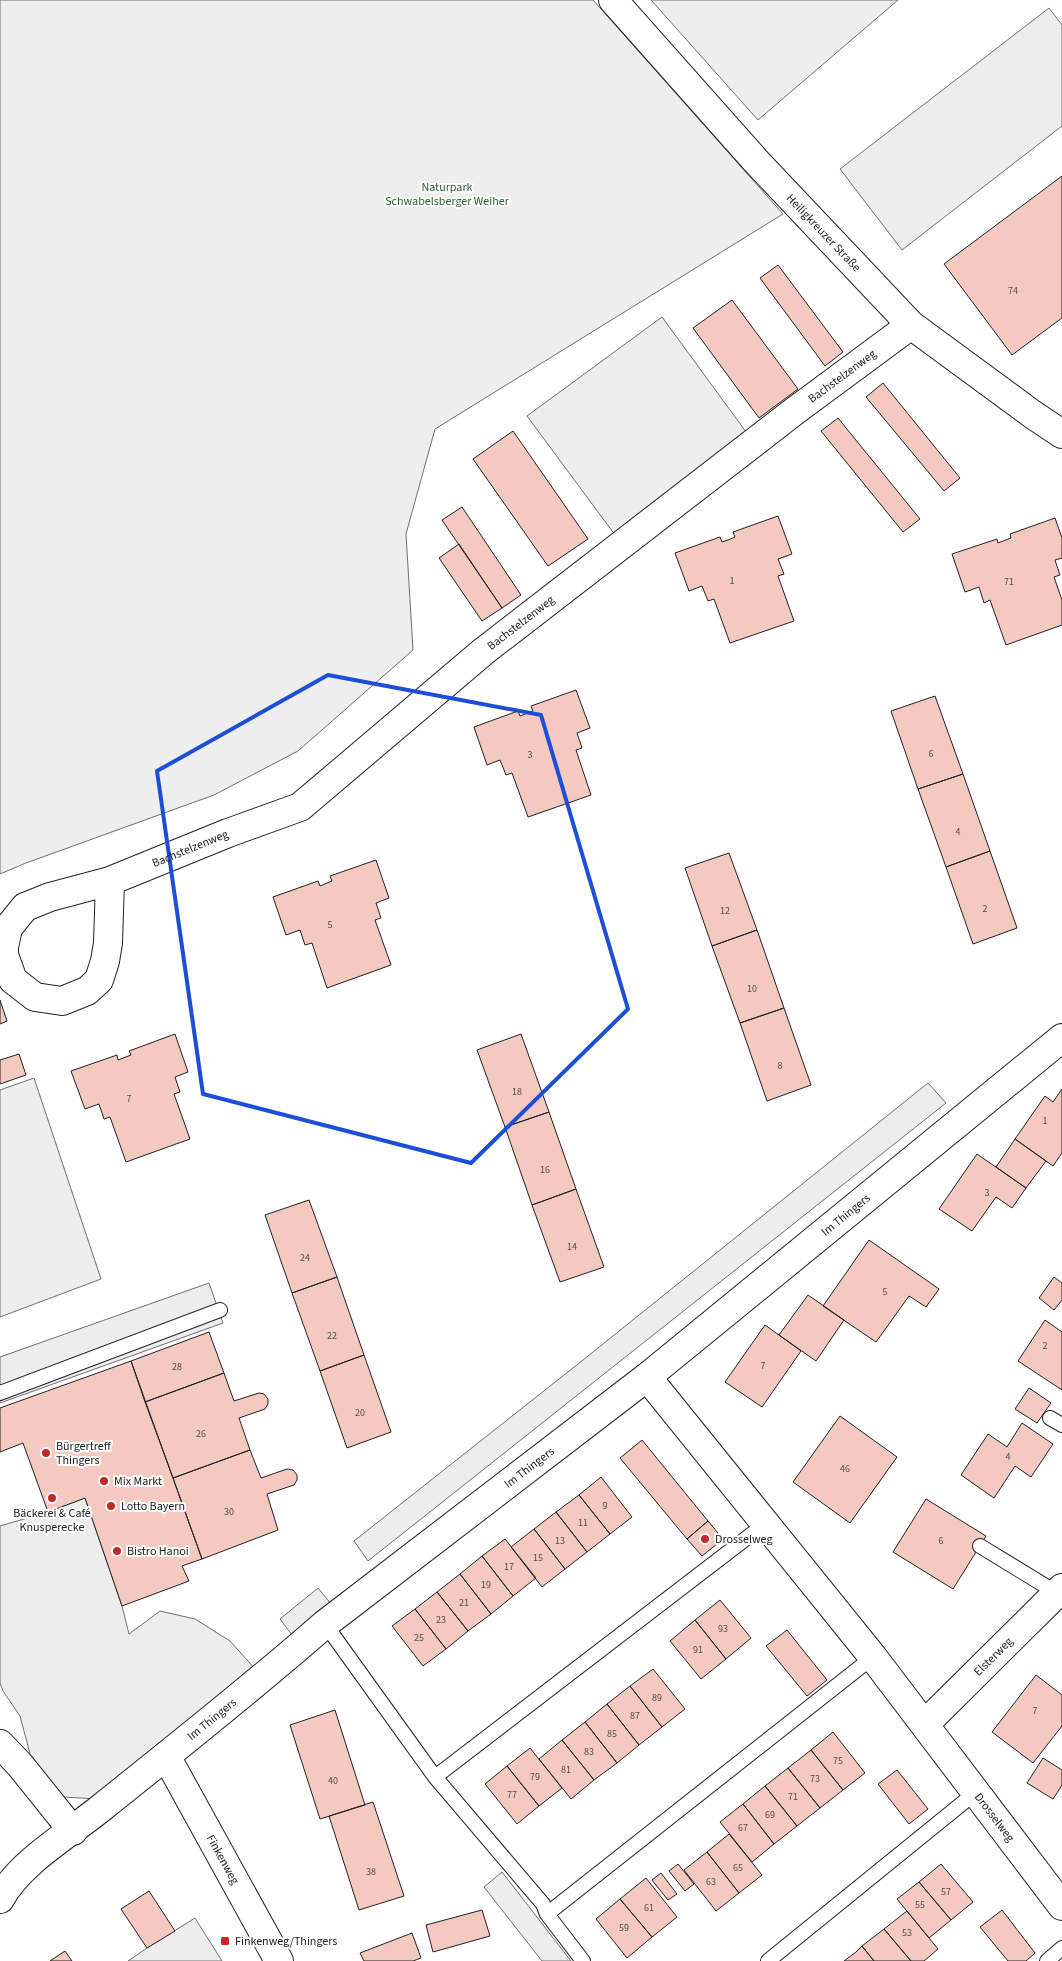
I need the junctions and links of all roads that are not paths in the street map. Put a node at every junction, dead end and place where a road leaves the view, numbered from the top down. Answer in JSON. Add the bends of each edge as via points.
{"nodes":[{"id":1,"x":613,"y":0,"type":"edge"},
{"id":2,"x":911,"y":325,"type":"junction"},
{"id":3,"x":1062,"y":434,"type":"edge"},
{"id":4,"x":110,"y":881,"type":"junction"},
{"id":5,"x":1062,"y":1038,"type":"edge"},
{"id":6,"x":220,"y":1310,"type":"dead end"},
{"id":7,"x":647,"y":1377,"type":"junction"},
{"id":8,"x":0,"y":1393,"type":"edge"},
{"id":9,"x":764,"y":1524,"type":"junction"},
{"id":10,"x":980,"y":1546,"type":"dead end"},
{"id":11,"x":1060,"y":1590,"type":"edge"},
{"id":12,"x":325,"y":1624,"type":"junction"},
{"id":13,"x":873,"y":1657,"type":"junction"},
{"id":14,"x":925,"y":1724,"type":"junction"},
{"id":15,"x":0,"y":1744,"type":"edge"},
{"id":16,"x":166,"y":1756,"type":"junction"},
{"id":17,"x":435,"y":1776,"type":"junction"},
{"id":18,"x":975,"y":1793,"type":"junction"},
{"id":19,"x":73,"y":1831,"type":"junction"},
{"id":20,"x":0,"y":1899,"type":"edge"},
{"id":21,"x":1062,"y":1906,"type":"edge"},
{"id":22,"x":547,"y":1914,"type":"junction"},
{"id":23,"x":1062,"y":1948,"type":"edge"},
{"id":24,"x":278,"y":1961,"type":"edge"},
{"id":25,"x":583,"y":1961,"type":"edge"},
{"id":26,"x":768,"y":1961,"type":"edge"},
{"id":27,"x":1047,"y":1961,"type":"edge"}],
"edges":[{"from":1,"to":2,"type":"street","name":"Heiligkreuzer Straße","via":[[755,160]]},
{"from":2,"to":3,"type":"street","name":"Heiligkreuzer Straße"},
{"from":2,"to":4,"type":"street","name":"Bachstelzenweg","via":[[484,651],[300,807]]},
{"from":4,"to":4,"type":"street","name":"Bachstelzenweg","via":[[25,907],[8,928],[4,947],[13,980],[35,997],[62,1001],[87,991],[99,980],[108,943]]},
{"from":5,"to":7,"type":"street","name":"Im Thingers"},
{"from":6,"to":8,"type":"lane"},
{"from":7,"to":9,"type":"street","name":"Drosselweg"},
{"from":7,"to":12,"type":"street","name":"Im Thingers"},
{"from":9,"to":13,"type":"street","name":"Drosselweg"},
{"from":9,"to":17,"type":"lane"},
{"from":10,"to":11,"type":"lane"},
{"from":11,"to":14,"type":"street","name":"Elsterweg"},
{"from":12,"to":16,"type":"street","name":"Im Thingers"},
{"from":12,"to":17,"type":"lane"},
{"from":13,"to":14,"type":"street","name":"Drosselweg"},
{"from":13,"to":22,"type":"lane"},
{"from":14,"to":18,"type":"street","name":"Drosselweg"},
{"from":15,"to":19,"type":"street"},
{"from":16,"to":19,"type":"street","name":"Im Thingers"},
{"from":16,"to":24,"type":"street","name":"Finkenweg"},
{"from":17,"to":22,"type":"lane","via":[[543,1904]]},
{"from":18,"to":21,"type":"street","name":"Drosselweg"},
{"from":18,"to":26,"type":"lane"},
{"from":19,"to":20,"type":"street","name":"Im Thingers","via":[[28,1863]]},
{"from":22,"to":25,"type":"lane"},
{"from":23,"to":27,"type":"lane"}]}
